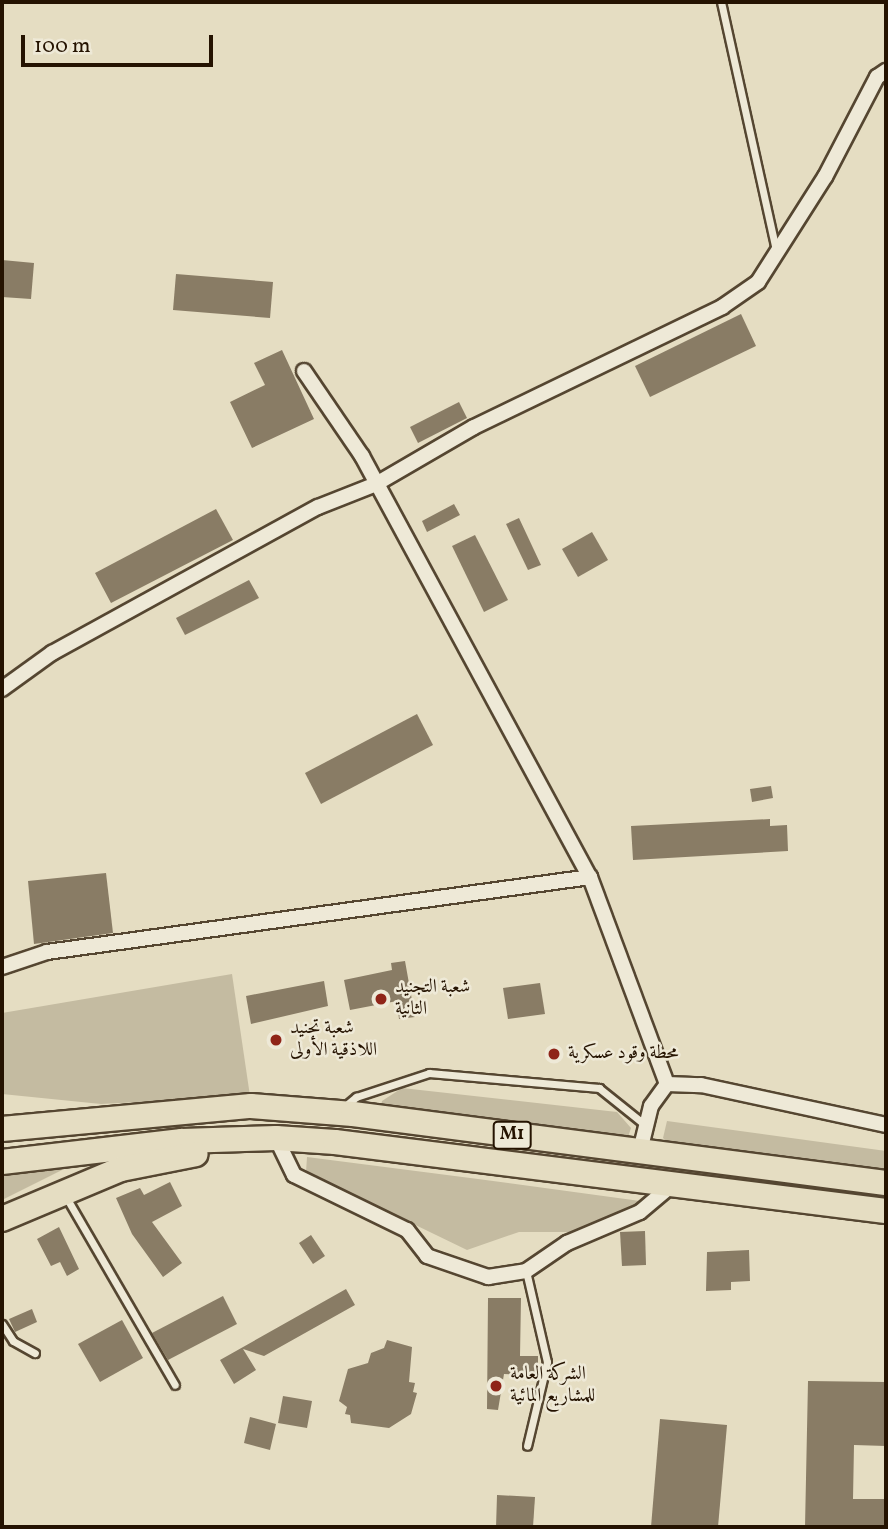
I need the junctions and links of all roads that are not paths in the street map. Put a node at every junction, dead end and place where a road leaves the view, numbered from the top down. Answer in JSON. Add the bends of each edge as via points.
{"nodes":[{"id":1,"x":721,"y":2,"type":"edge"},
{"id":2,"x":886,"y":71,"type":"edge"},
{"id":3,"x":777,"y":254,"type":"junction"},
{"id":4,"x":304,"y":371,"type":"dead end"},
{"id":5,"x":376,"y":484,"type":"junction"},
{"id":6,"x":2,"y":689,"type":"edge"},
{"id":7,"x":590,"y":877,"type":"junction"},
{"id":8,"x":2,"y":967,"type":"edge"},
{"id":9,"x":667,"y":1084,"type":"junction"},
{"id":10,"x":2,"y":1111,"type":"edge"},
{"id":11,"x":337,"y":1113,"type":"junction"},
{"id":12,"x":137,"y":1114,"type":"junction"},
{"id":13,"x":644,"y":1124,"type":"junction"},
{"id":14,"x":886,"y":1125,"type":"edge"},
{"id":15,"x":2,"y":1129,"type":"edge"},
{"id":16,"x":276,"y":1138,"type":"junction"},
{"id":17,"x":640,"y":1151,"type":"junction"},
{"id":18,"x":2,"y":1162,"type":"edge"},
{"id":19,"x":886,"y":1183,"type":"edge"},
{"id":20,"x":672,"y":1185,"type":"junction"},
{"id":21,"x":62,"y":1190,"type":"junction"},
{"id":22,"x":886,"y":1211,"type":"edge"},
{"id":23,"x":2,"y":1219,"type":"edge"},
{"id":24,"x":526,"y":1271,"type":"junction"},
{"id":25,"x":2,"y":1324,"type":"edge"},
{"id":26,"x":35,"y":1353,"type":"dead end"},
{"id":27,"x":175,"y":1385,"type":"dead end"},
{"id":28,"x":527,"y":1446,"type":"dead end"}],
"edges":[{"from":1,"to":3,"type":"lane"},
{"from":2,"to":3,"type":"street","via":[[877,78],[825,177]]},
{"from":3,"to":5,"type":"street","via":[[758,282],[722,307],[474,427]]},
{"from":4,"to":5,"type":"street","via":[[348,433]]},
{"from":5,"to":6,"type":"street","via":[[318,507],[64,647]]},
{"from":5,"to":7,"type":"street"},
{"from":7,"to":8,"type":"street","via":[[47,952]]},
{"from":7,"to":9,"type":"street"},
{"from":9,"to":13,"type":"street"},
{"from":9,"to":14,"type":"street","via":[[701,1085]]},
{"from":10,"to":12,"type":"highway"},
{"from":11,"to":12,"type":"highway","number":"M1","via":[[251,1106]]},
{"from":11,"to":13,"type":"lane","via":[[356,1097],[429,1073],[599,1088]]},
{"from":11,"to":17,"type":"highway","number":"M1"},
{"from":12,"to":15,"type":"highway","number":"M1"},
{"from":13,"to":17,"type":"street"},
{"from":16,"to":18,"type":"highway","number":"M1","via":[[182,1141]]},
{"from":16,"to":20,"type":"highway","number":"M1"},
{"from":16,"to":21,"type":"highway","via":[[121,1169]]},
{"from":16,"to":24,"type":"street","via":[[294,1175],[407,1230],[427,1256],[488,1277]]},
{"from":17,"to":19,"type":"highway","number":"M1"},
{"from":20,"to":22,"type":"highway","number":"M1"},
{"from":20,"to":24,"type":"street","via":[[640,1212],[567,1243]]},
{"from":21,"to":23,"type":"highway"},
{"from":21,"to":27,"type":"lane"},
{"from":24,"to":28,"type":"lane","via":[[547,1362]]},
{"from":25,"to":26,"type":"lane","via":[[13,1340]]}]}
